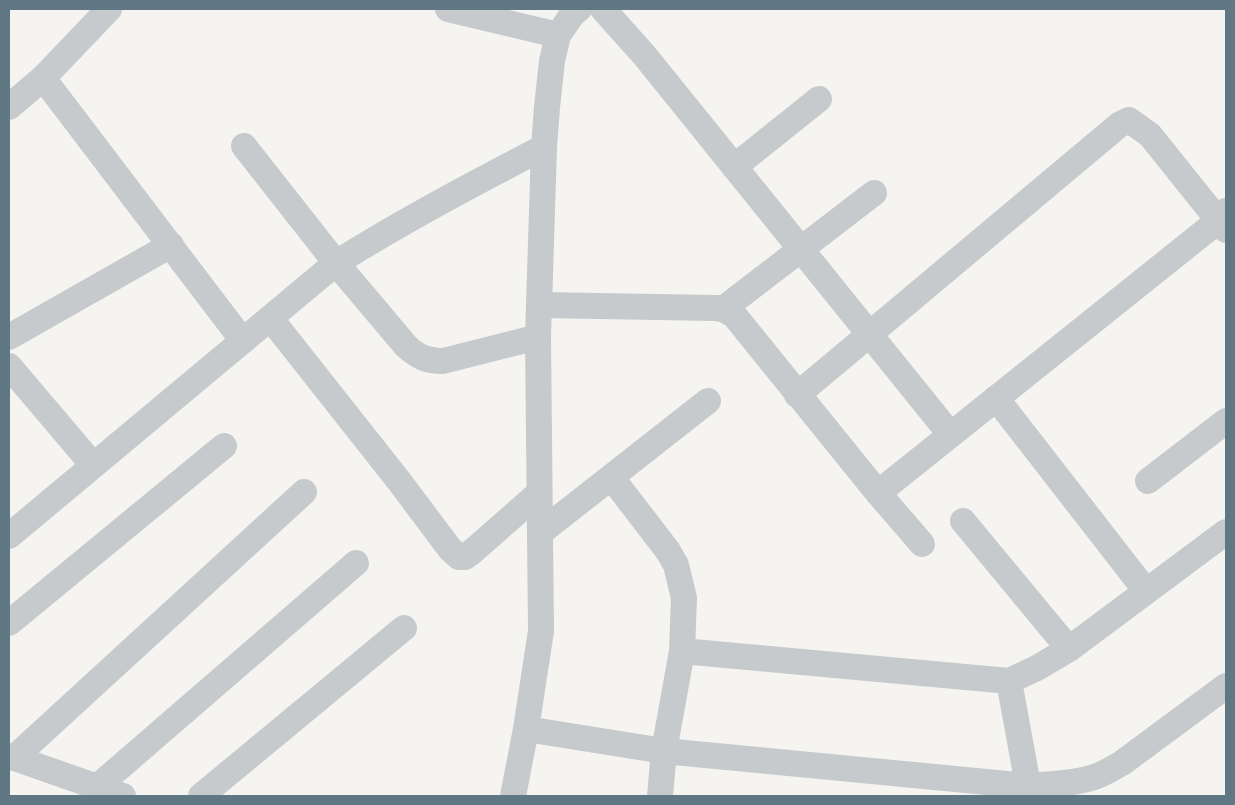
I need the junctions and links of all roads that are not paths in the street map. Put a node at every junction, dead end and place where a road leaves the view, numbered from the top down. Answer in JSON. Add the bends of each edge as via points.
{"nodes":[{"id":1,"x":109,"y":9,"type":"edge"},
{"id":2,"x":448,"y":9,"type":"edge"},
{"id":3,"x":579,"y":9,"type":"edge"},
{"id":4,"x":603,"y":9,"type":"edge"},
{"id":5,"x":558,"y":35,"type":"junction"},
{"id":6,"x":43,"y":78,"type":"junction"},
{"id":7,"x":819,"y":99,"type":"dead end"},
{"id":8,"x":9,"y":108,"type":"edge"},
{"id":9,"x":244,"y":146,"type":"dead end"},
{"id":10,"x":544,"y":147,"type":"junction"},
{"id":11,"x":734,"y":167,"type":"junction"},
{"id":12,"x":874,"y":193,"type":"dead end"},
{"id":13,"x":1224,"y":221,"type":"edge"},
{"id":14,"x":171,"y":245,"type":"junction"},
{"id":15,"x":800,"y":249,"type":"junction"},
{"id":16,"x":336,"y":263,"type":"junction"},
{"id":17,"x":540,"y":305,"type":"junction"},
{"id":18,"x":724,"y":310,"type":"junction"},
{"id":19,"x":271,"y":319,"type":"junction"},
{"id":20,"x":870,"y":334,"type":"junction"},
{"id":21,"x":9,"y":337,"type":"edge"},
{"id":22,"x":538,"y":337,"type":"junction"},
{"id":23,"x":243,"y":341,"type":"junction"},
{"id":24,"x":9,"y":366,"type":"edge"},
{"id":25,"x":797,"y":395,"type":"junction"},
{"id":26,"x":996,"y":398,"type":"junction"},
{"id":27,"x":708,"y":401,"type":"dead end"},
{"id":28,"x":1226,"y":421,"type":"edge"},
{"id":29,"x":950,"y":434,"type":"junction"},
{"id":30,"x":224,"y":446,"type":"dead end"},
{"id":31,"x":93,"y":465,"type":"junction"},
{"id":32,"x":612,"y":478,"type":"junction"},
{"id":33,"x":1148,"y":480,"type":"dead end"},
{"id":34,"x":304,"y":492,"type":"dead end"},
{"id":35,"x":539,"y":493,"type":"junction"},
{"id":36,"x":878,"y":493,"type":"junction"},
{"id":37,"x":963,"y":521,"type":"dead end"},
{"id":38,"x":541,"y":532,"type":"junction"},
{"id":39,"x":1226,"y":532,"type":"edge"},
{"id":40,"x":9,"y":536,"type":"edge"},
{"id":41,"x":922,"y":544,"type":"dead end"},
{"id":42,"x":356,"y":563,"type":"dead end"},
{"id":43,"x":1146,"y":591,"type":"junction"},
{"id":44,"x":9,"y":623,"type":"edge"},
{"id":45,"x":404,"y":628,"type":"dead end"},
{"id":46,"x":1069,"y":649,"type":"junction"},
{"id":47,"x":682,"y":651,"type":"junction"},
{"id":48,"x":1009,"y":681,"type":"junction"},
{"id":49,"x":1226,"y":686,"type":"edge"},
{"id":50,"x":526,"y":729,"type":"junction"},
{"id":51,"x":664,"y":751,"type":"junction"},
{"id":52,"x":11,"y":757,"type":"edge"},
{"id":53,"x":97,"y":787,"type":"junction"},
{"id":54,"x":1029,"y":791,"type":"edge"},
{"id":55,"x":123,"y":796,"type":"edge"},
{"id":56,"x":202,"y":796,"type":"edge"},
{"id":57,"x":513,"y":796,"type":"edge"},
{"id":58,"x":660,"y":796,"type":"edge"}],
"edges":[{"from":1,"to":6,"type":"street"},
{"from":2,"to":5,"type":"street"},
{"from":3,"to":5,"type":"street"},
{"from":4,"to":11,"type":"street"},
{"from":5,"to":10,"type":"street","via":[[552,62]]},
{"from":6,"to":8,"type":"street"},
{"from":6,"to":14,"type":"street"},
{"from":7,"to":11,"type":"street"},
{"from":9,"to":16,"type":"street"},
{"from":10,"to":16,"type":"street","via":[[387,231]]},
{"from":10,"to":17,"type":"street"},
{"from":11,"to":15,"type":"street"},
{"from":12,"to":15,"type":"street"},
{"from":13,"to":20,"type":"street","via":[[1150,135],[1129,120],[1119,125]]},
{"from":13,"to":26,"type":"street"},
{"from":14,"to":21,"type":"street"},
{"from":14,"to":23,"type":"street"},
{"from":15,"to":18,"type":"street"},
{"from":15,"to":20,"type":"street"},
{"from":16,"to":19,"type":"street"},
{"from":16,"to":22,"type":"street","via":[[406,346],[429,361],[443,361]]},
{"from":17,"to":18,"type":"street"},
{"from":17,"to":22,"type":"street"},
{"from":18,"to":25,"type":"street","via":[[734,315]]},
{"from":19,"to":23,"type":"street"},
{"from":19,"to":35,"type":"street","via":[[459,557],[473,551]]},
{"from":20,"to":25,"type":"street"},
{"from":20,"to":29,"type":"street"},
{"from":22,"to":35,"type":"street"},
{"from":23,"to":31,"type":"street"},
{"from":24,"to":31,"type":"street"},
{"from":25,"to":36,"type":"street"},
{"from":26,"to":29,"type":"street"},
{"from":26,"to":43,"type":"street"},
{"from":27,"to":32,"type":"street"},
{"from":28,"to":33,"type":"street"},
{"from":29,"to":36,"type":"street"},
{"from":30,"to":44,"type":"street"},
{"from":31,"to":40,"type":"street"},
{"from":32,"to":38,"type":"street"},
{"from":32,"to":47,"type":"street","via":[[676,565],[684,598]]},
{"from":34,"to":52,"type":"street"},
{"from":35,"to":38,"type":"street"},
{"from":36,"to":41,"type":"street"},
{"from":37,"to":46,"type":"street"},
{"from":38,"to":50,"type":"street","via":[[541,631]]},
{"from":39,"to":43,"type":"street"},
{"from":42,"to":53,"type":"street"},
{"from":43,"to":46,"type":"street"},
{"from":45,"to":56,"type":"street"},
{"from":46,"to":48,"type":"street"},
{"from":47,"to":48,"type":"street"},
{"from":47,"to":51,"type":"street"},
{"from":48,"to":54,"type":"street"},
{"from":49,"to":54,"type":"street","via":[[1108,771],[1080,781]]},
{"from":50,"to":51,"type":"street"},
{"from":50,"to":57,"type":"street"},
{"from":51,"to":54,"type":"street"},
{"from":51,"to":58,"type":"street"},
{"from":52,"to":53,"type":"street"},
{"from":53,"to":55,"type":"street"}]}
